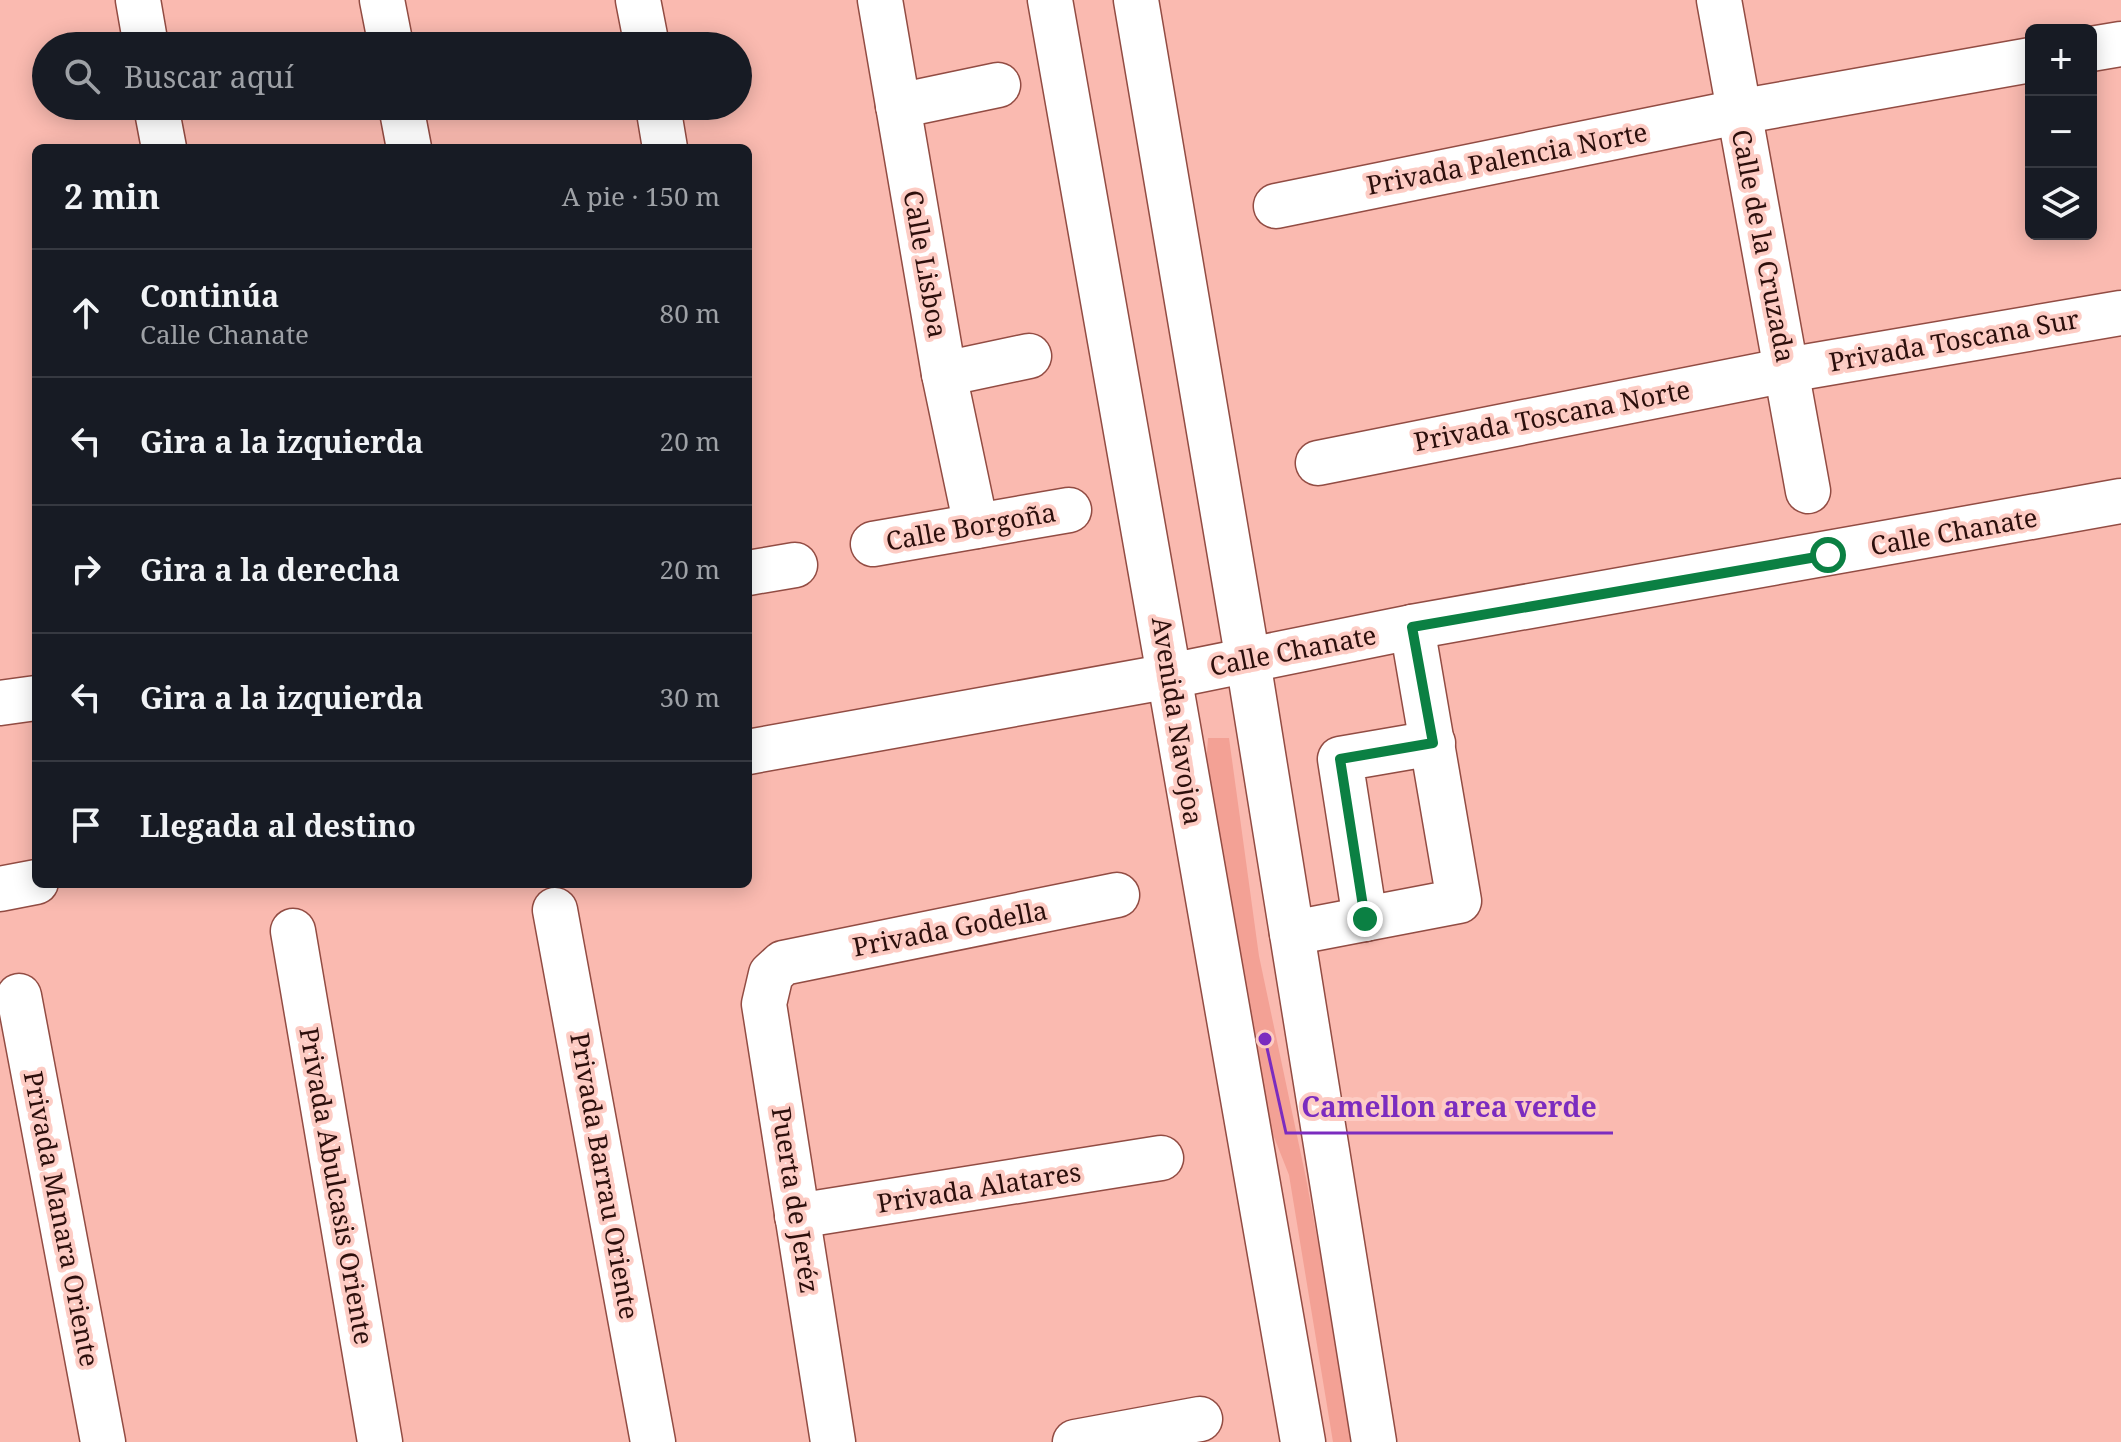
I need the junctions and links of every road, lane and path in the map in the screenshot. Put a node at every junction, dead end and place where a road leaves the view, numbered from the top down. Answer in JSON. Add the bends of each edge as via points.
{"nodes":[{"id":1,"x":138,"y":0,"type":"edge"},
{"id":2,"x":382,"y":0,"type":"edge"},
{"id":3,"x":638,"y":0,"type":"edge"},
{"id":4,"x":880,"y":0,"type":"edge"},
{"id":5,"x":1050,"y":0,"type":"edge"},
{"id":6,"x":1136,"y":0,"type":"edge"},
{"id":7,"x":1719,"y":0,"type":"edge"},
{"id":8,"x":144,"y":32,"type":"edge"},
{"id":9,"x":388,"y":32,"type":"edge"},
{"id":10,"x":644,"y":32,"type":"edge"},
{"id":11,"x":2121,"y":44,"type":"edge"},
{"id":12,"x":2097,"y":48,"type":"edge"},
{"id":13,"x":2025,"y":61,"type":"edge"},
{"id":14,"x":998,"y":85,"type":"dead end"},
{"id":15,"x":898,"y":106,"type":"junction"},
{"id":16,"x":1738,"y":112,"type":"junction"},
{"id":17,"x":159,"y":120,"type":"edge"},
{"id":18,"x":404,"y":120,"type":"edge"},
{"id":19,"x":660,"y":120,"type":"edge"},
{"id":20,"x":163,"y":144,"type":"edge"},
{"id":21,"x":408,"y":144,"type":"edge"},
{"id":22,"x":664,"y":144,"type":"edge"},
{"id":23,"x":1276,"y":206,"type":"dead end"},
{"id":24,"x":2121,"y":313,"type":"edge"},
{"id":25,"x":1029,"y":356,"type":"dead end"},
{"id":26,"x":1787,"y":370,"type":"junction"},
{"id":27,"x":944,"y":374,"type":"junction"},
{"id":28,"x":1318,"y":463,"type":"dead end"},
{"id":29,"x":1808,"y":491,"type":"dead end"},
{"id":30,"x":2121,"y":501,"type":"edge"},
{"id":31,"x":1069,"y":510,"type":"dead end"},
{"id":32,"x":976,"y":526,"type":"junction"},
{"id":33,"x":873,"y":544,"type":"dead end"},
{"id":34,"x":795,"y":565,"type":"dead end"},
{"id":35,"x":752,"y":572,"type":"edge"},
{"id":36,"x":1412,"y":627,"type":"junction"},
{"id":37,"x":1248,"y":661,"type":"junction"},
{"id":38,"x":1170,"y":676,"type":"junction"},
{"id":39,"x":1433,"y":743,"type":"junction"},
{"id":40,"x":752,"y":751,"type":"edge"},
{"id":41,"x":32,"y":883,"type":"edge"},
{"id":42,"x":0,"y":889,"type":"edge"},
{"id":43,"x":1117,"y":895,"type":"dead end"},
{"id":44,"x":555,"y":910,"type":"dead end"},
{"id":45,"x":1365,"y":919,"type":"junction"},
{"id":46,"x":293,"y":931,"type":"dead end"},
{"id":47,"x":1292,"y":933,"type":"junction"},
{"id":48,"x":783,"y":963,"type":"joint"},
{"id":49,"x":19,"y":996,"type":"dead end"},
{"id":50,"x":1161,"y":1158,"type":"dead end"},
{"id":51,"x":797,"y":1216,"type":"junction"},
{"id":52,"x":1200,"y":1419,"type":"dead end"},
{"id":53,"x":103,"y":1442,"type":"edge"},
{"id":54,"x":380,"y":1442,"type":"edge"},
{"id":55,"x":653,"y":1442,"type":"edge"},
{"id":56,"x":833,"y":1442,"type":"edge"},
{"id":57,"x":1075,"y":1442,"type":"edge"},
{"id":58,"x":1303,"y":1442,"type":"edge"},
{"id":59,"x":1374,"y":1442,"type":"edge"}],
"edges":[{"from":1,"to":8,"type":"street"},
{"from":2,"to":9,"type":"street"},
{"from":3,"to":10,"type":"street"},
{"from":4,"to":15,"type":"street","name":"Calle Lisboa"},
{"from":5,"to":38,"type":"street","name":"Avenida Navojoa"},
{"from":6,"to":37,"type":"street"},
{"from":7,"to":16,"type":"street","name":"Calle de la Cruzada"},
{"from":11,"to":12,"type":"street"},
{"from":13,"to":16,"type":"street","name":"Privada Palencia Norte"},
{"from":14,"to":15,"type":"street"},
{"from":15,"to":27,"type":"street","name":"Calle Lisboa"},
{"from":16,"to":23,"type":"street","name":"Privada Palencia Norte"},
{"from":16,"to":26,"type":"street","name":"Calle de la Cruzada"},
{"from":17,"to":20,"type":"street"},
{"from":18,"to":21,"type":"street"},
{"from":19,"to":22,"type":"street"},
{"from":24,"to":26,"type":"street","name":"Privada Toscana Sur"},
{"from":25,"to":27,"type":"street"},
{"from":26,"to":28,"type":"street","name":"Privada Toscana Norte"},
{"from":26,"to":29,"type":"street","name":"Calle de la Cruzada"},
{"from":27,"to":32,"type":"street","name":"Calle Lisboa"},
{"from":30,"to":36,"type":"street","name":"Calle Chanate"},
{"from":31,"to":32,"type":"street","name":"Calle Borgoña"},
{"from":32,"to":33,"type":"street","name":"Calle Borgoña"},
{"from":34,"to":35,"type":"street"},
{"from":36,"to":37,"type":"street","name":"Calle Chanate"},
{"from":36,"to":39,"type":"street"},
{"from":37,"to":38,"type":"street","name":"Calle Chanate"},
{"from":37,"to":47,"type":"street"},
{"from":38,"to":40,"type":"street","name":"Calle Chanate"},
{"from":38,"to":58,"type":"street","name":"Avenida Navojoa"},
{"from":39,"to":45,"type":"street","via":[[1459,901]]},
{"from":39,"to":45,"type":"street","via":[[1340,759]]},
{"from":41,"to":42,"type":"street"},
{"from":43,"to":48,"type":"street","name":"Privada Godella"},
{"from":44,"to":55,"type":"street","name":"Privada Barrau Oriente"},
{"from":45,"to":47,"type":"street"},
{"from":46,"to":54,"type":"street","name":"Privada Abulcasis Oriente"},
{"from":47,"to":59,"type":"street"},
{"from":48,"to":51,"type":"street","name":"Puerta de Jeréz","via":[[771,974],[764,1004]]},
{"from":49,"to":53,"type":"street","name":"Privada Manara Oriente"},
{"from":50,"to":51,"type":"street","name":"Privada Alatares"},
{"from":51,"to":56,"type":"street","name":"Puerta de Jeréz"},
{"from":52,"to":57,"type":"street"}]}
